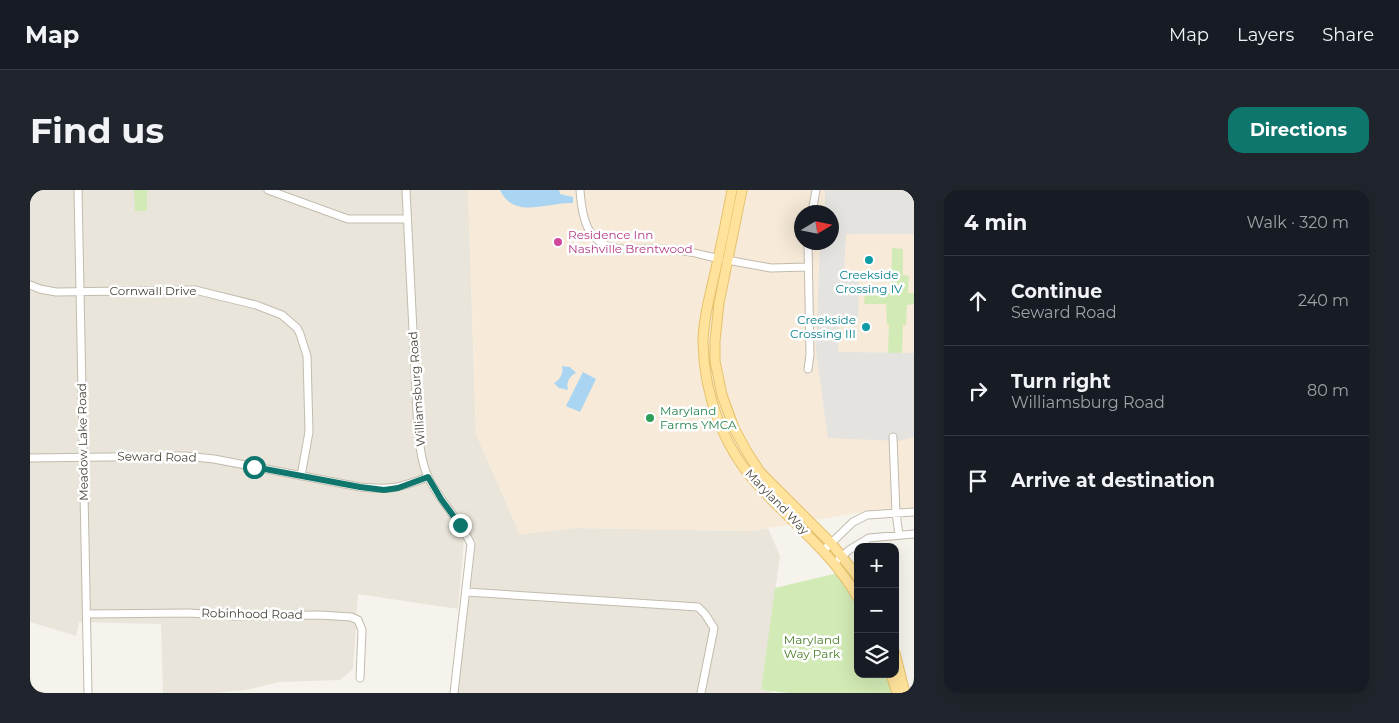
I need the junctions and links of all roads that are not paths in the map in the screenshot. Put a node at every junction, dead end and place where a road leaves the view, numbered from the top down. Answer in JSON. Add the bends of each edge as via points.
{"nodes":[{"id":1,"x":78,"y":190,"type":"edge"},
{"id":2,"x":268,"y":190,"type":"edge"},
{"id":3,"x":406,"y":190,"type":"edge"},
{"id":4,"x":580,"y":190,"type":"edge"},
{"id":5,"x":732,"y":190,"type":"edge"},
{"id":6,"x":742,"y":190,"type":"edge"},
{"id":7,"x":816,"y":190,"type":"edge"},
{"id":8,"x":813,"y":205,"type":"edge"},
{"id":9,"x":408,"y":219,"type":"junction"},
{"id":10,"x":808,"y":250,"type":"edge"},
{"id":11,"x":723,"y":260,"type":"junction"},
{"id":12,"x":808,"y":267,"type":"junction"},
{"id":13,"x":30,"y":285,"type":"edge"},
{"id":14,"x":80,"y":292,"type":"junction"},
{"id":15,"x":703,"y":341,"type":"junction"},
{"id":16,"x":715,"y":341,"type":"junction"},
{"id":17,"x":808,"y":369,"type":"dead end"},
{"id":18,"x":893,"y":437,"type":"dead end"},
{"id":19,"x":740,"y":440,"type":"junction"},
{"id":20,"x":730,"y":446,"type":"junction"},
{"id":21,"x":82,"y":457,"type":"junction"},
{"id":22,"x":30,"y":458,"type":"edge"},
{"id":23,"x":301,"y":476,"type":"junction"},
{"id":24,"x":428,"y":477,"type":"junction"},
{"id":25,"x":766,"y":478,"type":"junction"},
{"id":26,"x":758,"y":485,"type":"junction"},
{"id":27,"x":914,"y":512,"type":"edge"},
{"id":28,"x":896,"y":513,"type":"junction"},
{"id":29,"x":914,"y":534,"type":"edge"},
{"id":30,"x":899,"y":535,"type":"junction"},
{"id":31,"x":831,"y":543,"type":"junction"},
{"id":32,"x":824,"y":550,"type":"junction"},
{"id":33,"x":842,"y":556,"type":"junction"},
{"id":34,"x":834,"y":563,"type":"junction"},
{"id":35,"x":854,"y":572,"type":"edge"},
{"id":36,"x":466,"y":592,"type":"junction"},
{"id":37,"x":854,"y":592,"type":"edge"},
{"id":38,"x":87,"y":614,"type":"junction"},
{"id":39,"x":899,"y":669,"type":"edge"},
{"id":40,"x":360,"y":678,"type":"dead end"},
{"id":41,"x":892,"y":678,"type":"edge"},
{"id":42,"x":88,"y":693,"type":"edge"},
{"id":43,"x":454,"y":693,"type":"edge"},
{"id":44,"x":701,"y":693,"type":"edge"},
{"id":45,"x":897,"y":693,"type":"edge"},
{"id":46,"x":905,"y":693,"type":"edge"}],
"edges":[{"from":1,"to":14,"type":"street","name":"Meadow Lake Road"},
{"from":2,"to":9,"type":"street","via":[[348,219]]},
{"from":3,"to":9,"type":"street","name":"Williamsburg Road"},
{"from":4,"to":11,"type":"street","via":[[586,225],[606,245],[622,249],[667,249]]},
{"from":5,"to":11,"type":"main road","name":"Maryland Way"},
{"from":6,"to":11,"type":"main road","name":"Maryland Way"},
{"from":7,"to":8,"type":"street"},
{"from":9,"to":24,"type":"street","name":"Williamsburg Road","via":[[418,431]]},
{"from":10,"to":12,"type":"street"},
{"from":11,"to":12,"type":"street","via":[[771,268]]},
{"from":11,"to":15,"type":"main road","name":"Maryland Way","via":[[709,299]]},
{"from":11,"to":16,"type":"main road","name":"Maryland Way"},
{"from":12,"to":17,"type":"street"},
{"from":13,"to":14,"type":"street","name":"Cornwall Drive","via":[[56,292]]},
{"from":14,"to":21,"type":"street","name":"Meadow Lake Road"},
{"from":14,"to":23,"type":"street","name":"Cornwall Drive","via":[[195,290],[270,309],[286,318],[297,328],[307,356],[309,432]]},
{"from":15,"to":16,"type":"main road"},
{"from":15,"to":20,"type":"main road","name":"Maryland Way","via":[[711,398]]},
{"from":16,"to":19,"type":"main road","name":"Maryland Way","via":[[722,395]]},
{"from":18,"to":28,"type":"street"},
{"from":19,"to":20,"type":"main road"},
{"from":19,"to":25,"type":"main road","name":"Maryland Way"},
{"from":20,"to":26,"type":"main road","name":"Maryland Way"},
{"from":21,"to":22,"type":"street","name":"Seward Road"},
{"from":21,"to":23,"type":"street","name":"Seward Road","via":[[185,456]]},
{"from":21,"to":38,"type":"street","name":"Meadow Lake Road"},
{"from":23,"to":24,"type":"street","name":"Seward Road","via":[[384,490]]},
{"from":24,"to":36,"type":"street","name":"Williamsburg Road","via":[[471,544]]},
{"from":25,"to":26,"type":"main road"},
{"from":25,"to":31,"type":"main road","name":"Maryland Way"},
{"from":26,"to":32,"type":"main road","name":"Maryland Way"},
{"from":27,"to":28,"type":"street"},
{"from":28,"to":30,"type":"street"},
{"from":28,"to":31,"type":"street","via":[[867,515],[853,522]]},
{"from":29,"to":30,"type":"street"},
{"from":30,"to":33,"type":"street","via":[[869,538]]},
{"from":31,"to":32,"type":"street"},
{"from":31,"to":33,"type":"main road","name":"Maryland Way"},
{"from":32,"to":34,"type":"main road","name":"Maryland Way"},
{"from":33,"to":34,"type":"street"},
{"from":33,"to":35,"type":"main road","name":"Maryland Way"},
{"from":34,"to":37,"type":"main road","name":"Maryland Way"},
{"from":36,"to":43,"type":"street","name":"Williamsburg Road"},
{"from":36,"to":44,"type":"street","via":[[698,607],[714,628]]},
{"from":38,"to":40,"type":"street","name":"Robinhood Road","via":[[351,617],[358,620],[362,630]]},
{"from":38,"to":42,"type":"street","name":"Meadow Lake Road"},
{"from":39,"to":46,"type":"main road"},
{"from":41,"to":45,"type":"main road"}]}
